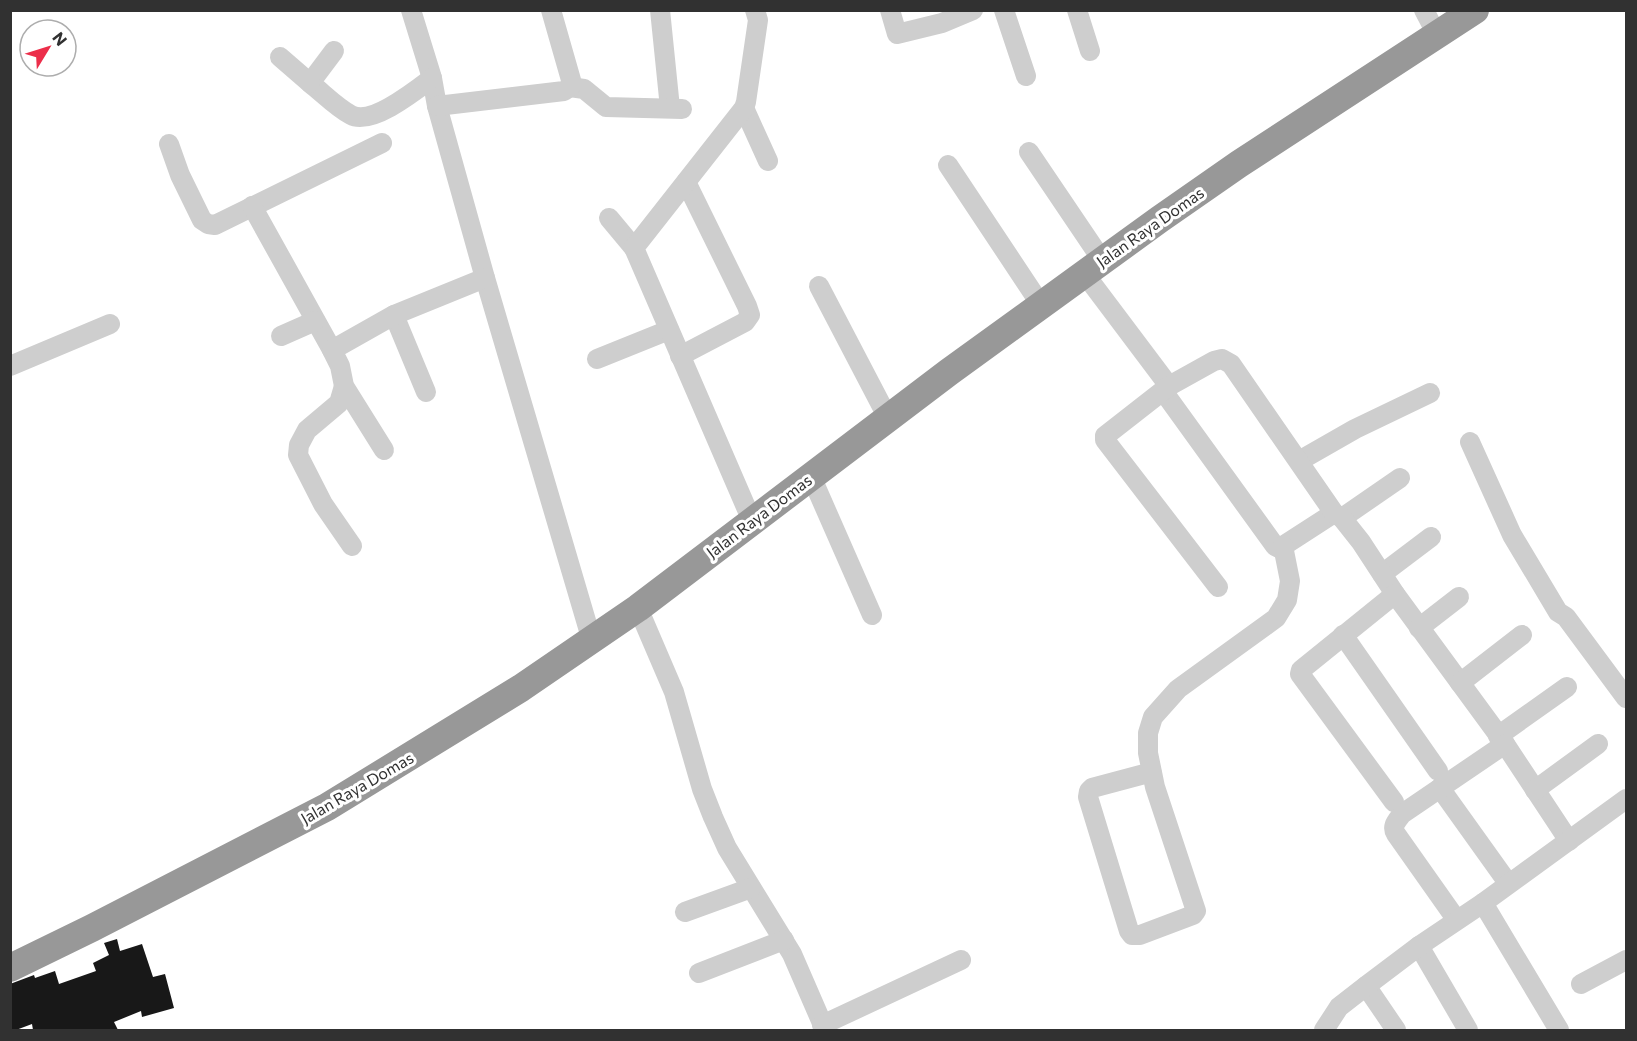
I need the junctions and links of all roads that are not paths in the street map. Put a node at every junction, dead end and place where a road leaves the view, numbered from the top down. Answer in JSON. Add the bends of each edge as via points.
{"nodes":[{"id":1,"x":411,"y":10,"type":"edge"},
{"id":2,"x":660,"y":10,"type":"edge"},
{"id":3,"x":890,"y":10,"type":"edge"},
{"id":4,"x":973,"y":10,"type":"edge"},
{"id":5,"x":1004,"y":10,"type":"edge"},
{"id":6,"x":1077,"y":10,"type":"edge"},
{"id":7,"x":1424,"y":10,"type":"edge"},
{"id":8,"x":1475,"y":10,"type":"edge"},
{"id":9,"x":557,"y":13,"type":"edge"},
{"id":10,"x":760,"y":14,"type":"edge"},
{"id":11,"x":1437,"y":35,"type":"junction"},
{"id":12,"x":334,"y":51,"type":"dead end"},
{"id":13,"x":1090,"y":51,"type":"dead end"},
{"id":14,"x":280,"y":57,"type":"dead end"},
{"id":15,"x":1026,"y":76,"type":"dead end"},
{"id":16,"x":432,"y":78,"type":"junction"},
{"id":17,"x":310,"y":83,"type":"junction"},
{"id":18,"x":570,"y":87,"type":"junction"},
{"id":19,"x":437,"y":106,"type":"junction"},
{"id":20,"x":744,"y":108,"type":"junction"},
{"id":21,"x":382,"y":143,"type":"dead end"},
{"id":22,"x":169,"y":144,"type":"dead end"},
{"id":23,"x":1029,"y":152,"type":"dead end"},
{"id":24,"x":768,"y":161,"type":"dead end"},
{"id":25,"x":948,"y":165,"type":"dead end"},
{"id":26,"x":686,"y":182,"type":"junction"},
{"id":27,"x":252,"y":206,"type":"junction"},
{"id":28,"x":609,"y":218,"type":"dead end"},
{"id":29,"x":634,"y":248,"type":"junction"},
{"id":30,"x":1093,"y":267,"type":"junction"},
{"id":31,"x":485,"y":278,"type":"junction"},
{"id":32,"x":819,"y":285,"type":"dead end"},
{"id":33,"x":1041,"y":305,"type":"junction"},
{"id":34,"x":394,"y":315,"type":"junction"},
{"id":35,"x":315,"y":321,"type":"junction"},
{"id":36,"x":110,"y":324,"type":"dead end"},
{"id":37,"x":669,"y":330,"type":"junction"},
{"id":38,"x":281,"y":336,"type":"dead end"},
{"id":39,"x":332,"y":350,"type":"junction"},
{"id":40,"x":680,"y":356,"type":"junction"},
{"id":41,"x":597,"y":359,"type":"dead end"},
{"id":42,"x":10,"y":366,"type":"edge"},
{"id":43,"x":344,"y":386,"type":"junction"},
{"id":44,"x":1166,"y":389,"type":"junction"},
{"id":45,"x":426,"y":392,"type":"dead end"},
{"id":46,"x":1430,"y":393,"type":"dead end"},
{"id":47,"x":888,"y":418,"type":"junction"},
{"id":48,"x":1470,"y":442,"type":"dead end"},
{"id":49,"x":384,"y":450,"type":"dead end"},
{"id":50,"x":1299,"y":461,"type":"junction"},
{"id":51,"x":811,"y":476,"type":"junction"},
{"id":52,"x":1400,"y":478,"type":"dead end"},
{"id":53,"x":1338,"y":515,"type":"junction"},
{"id":54,"x":752,"y":521,"type":"junction"},
{"id":55,"x":1431,"y":537,"type":"dead end"},
{"id":56,"x":352,"y":546,"type":"dead end"},
{"id":57,"x":1283,"y":546,"type":"junction"},
{"id":58,"x":1382,"y":574,"type":"junction"},
{"id":59,"x":1218,"y":587,"type":"dead end"},
{"id":60,"x":1395,"y":594,"type":"junction"},
{"id":61,"x":1459,"y":597,"type":"dead end"},
{"id":62,"x":638,"y":608,"type":"junction"},
{"id":63,"x":872,"y":615,"type":"dead end"},
{"id":64,"x":1419,"y":628,"type":"junction"},
{"id":65,"x":1343,"y":635,"type":"junction"},
{"id":66,"x":1522,"y":635,"type":"dead end"},
{"id":67,"x":592,"y":641,"type":"junction"},
{"id":68,"x":1460,"y":683,"type":"junction"},
{"id":69,"x":1567,"y":687,"type":"dead end"},
{"id":70,"x":1626,"y":698,"type":"edge"},
{"id":71,"x":1502,"y":740,"type":"junction"},
{"id":72,"x":1598,"y":744,"type":"dead end"},
{"id":73,"x":1152,"y":772,"type":"junction"},
{"id":74,"x":1439,"y":779,"type":"junction"},
{"id":75,"x":1535,"y":790,"type":"junction"},
{"id":76,"x":1626,"y":799,"type":"edge"},
{"id":77,"x":1394,"y":802,"type":"dead end"},
{"id":78,"x":1569,"y":841,"type":"junction"},
{"id":79,"x":1508,"y":883,"type":"junction"},
{"id":80,"x":751,"y":888,"type":"junction"},
{"id":81,"x":1483,"y":903,"type":"junction"},
{"id":82,"x":685,"y":912,"type":"dead end"},
{"id":83,"x":1456,"y":919,"type":"junction"},
{"id":84,"x":784,"y":940,"type":"junction"},
{"id":85,"x":1419,"y":946,"type":"junction"},
{"id":86,"x":961,"y":960,"type":"dead end"},
{"id":87,"x":1626,"y":960,"type":"edge"},
{"id":88,"x":10,"y":968,"type":"edge"},
{"id":89,"x":699,"y":973,"type":"dead end"},
{"id":90,"x":1581,"y":984,"type":"dead end"},
{"id":91,"x":1366,"y":986,"type":"junction"},
{"id":92,"x":824,"y":1028,"type":"edge"},
{"id":93,"x":1324,"y":1030,"type":"edge"},
{"id":94,"x":1396,"y":1030,"type":"edge"},
{"id":95,"x":1468,"y":1030,"type":"edge"},
{"id":96,"x":1559,"y":1030,"type":"edge"}],
"edges":[{"from":1,"to":16,"type":"street"},
{"from":2,"to":18,"type":"street","via":[[676,109],[606,106],[584,89]]},
{"from":3,"to":4,"type":"street","via":[[897,34],[942,23]]},
{"from":5,"to":15,"type":"street"},
{"from":6,"to":13,"type":"street"},
{"from":7,"to":11,"type":"street"},
{"from":8,"to":11,"type":"highway","name":"Jalan Raya Domas"},
{"from":9,"to":18,"type":"street"},
{"from":10,"to":20,"type":"street"},
{"from":11,"to":30,"type":"highway","name":"Jalan Raya Domas","via":[[1239,164]]},
{"from":12,"to":17,"type":"street"},
{"from":14,"to":17,"type":"street"},
{"from":16,"to":17,"type":"street","via":[[400,102],[363,118],[351,116]]},
{"from":16,"to":19,"type":"street"},
{"from":18,"to":19,"type":"street","via":[[564,91]]},
{"from":19,"to":31,"type":"street"},
{"from":20,"to":24,"type":"street"},
{"from":20,"to":26,"type":"street"},
{"from":21,"to":27,"type":"street"},
{"from":22,"to":27,"type":"street","via":[[202,220],[215,225]]},
{"from":23,"to":30,"type":"street"},
{"from":25,"to":33,"type":"street"},
{"from":26,"to":29,"type":"street"},
{"from":26,"to":40,"type":"street","via":[[750,315],[745,322]]},
{"from":27,"to":35,"type":"street"},
{"from":28,"to":29,"type":"street"},
{"from":29,"to":37,"type":"street"},
{"from":30,"to":33,"type":"highway","name":"Jalan Raya Domas"},
{"from":30,"to":44,"type":"street"},
{"from":31,"to":34,"type":"street"},
{"from":31,"to":67,"type":"street"},
{"from":32,"to":47,"type":"street"},
{"from":33,"to":47,"type":"highway","name":"Jalan Raya Domas"},
{"from":34,"to":39,"type":"street"},
{"from":34,"to":45,"type":"street"},
{"from":35,"to":38,"type":"street"},
{"from":35,"to":39,"type":"street"},
{"from":36,"to":42,"type":"street"},
{"from":37,"to":40,"type":"street"},
{"from":37,"to":41,"type":"street"},
{"from":39,"to":43,"type":"street"},
{"from":40,"to":54,"type":"street"},
{"from":43,"to":49,"type":"street"},
{"from":43,"to":56,"type":"street","via":[[339,404],[307,430],[298,455],[323,504]]},
{"from":44,"to":50,"type":"street","via":[[1222,359],[1231,364]]},
{"from":44,"to":57,"type":"street","via":[[1275,546]]},
{"from":44,"to":59,"type":"street","via":[[1107,433],[1105,440]]},
{"from":46,"to":50,"type":"street"},
{"from":47,"to":51,"type":"highway","name":"Jalan Raya Domas"},
{"from":48,"to":70,"type":"street","via":[[1512,535],[1558,612],[1566,617]]},
{"from":50,"to":53,"type":"street"},
{"from":51,"to":54,"type":"highway","name":"Jalan Raya Domas"},
{"from":51,"to":63,"type":"street"},
{"from":52,"to":53,"type":"street"},
{"from":53,"to":57,"type":"street"},
{"from":53,"to":58,"type":"street"},
{"from":54,"to":62,"type":"highway","name":"Jalan Raya Domas"},
{"from":55,"to":58,"type":"street"},
{"from":57,"to":73,"type":"street","via":[[1290,581],[1287,600],[1276,618],[1178,689],[1158,710],[1148,733]]},
{"from":58,"to":60,"type":"street"},
{"from":60,"to":64,"type":"street"},
{"from":60,"to":65,"type":"street"},
{"from":61,"to":64,"type":"street"},
{"from":62,"to":67,"type":"highway","name":"Jalan Raya Domas"},
{"from":62,"to":80,"type":"street","via":[[675,692],[712,817]]},
{"from":64,"to":68,"type":"street"},
{"from":65,"to":74,"type":"street"},
{"from":65,"to":77,"type":"street","via":[[1300,674]]},
{"from":66,"to":68,"type":"street"},
{"from":67,"to":88,"type":"highway","name":"Jalan Raya Domas","via":[[327,807]]},
{"from":68,"to":71,"type":"street"},
{"from":69,"to":71,"type":"street"},
{"from":71,"to":74,"type":"street"},
{"from":71,"to":75,"type":"street"},
{"from":72,"to":75,"type":"street"},
{"from":73,"to":73,"type":"street","via":[[1196,911],[1135,935],[1128,931],[1088,797],[1092,788]]},
{"from":74,"to":79,"type":"street"},
{"from":74,"to":83,"type":"street","via":[[1402,814],[1393,830]]},
{"from":75,"to":78,"type":"street"},
{"from":76,"to":78,"type":"street"},
{"from":78,"to":79,"type":"street"},
{"from":79,"to":81,"type":"street"},
{"from":80,"to":82,"type":"street"},
{"from":80,"to":84,"type":"street"},
{"from":81,"to":83,"type":"street"},
{"from":81,"to":96,"type":"street"},
{"from":83,"to":85,"type":"street"},
{"from":84,"to":89,"type":"street"},
{"from":84,"to":92,"type":"street"},
{"from":85,"to":91,"type":"street"},
{"from":85,"to":95,"type":"street"},
{"from":86,"to":92,"type":"street"},
{"from":87,"to":90,"type":"street"},
{"from":91,"to":93,"type":"street","via":[[1339,1007]]},
{"from":91,"to":94,"type":"street"}]}
